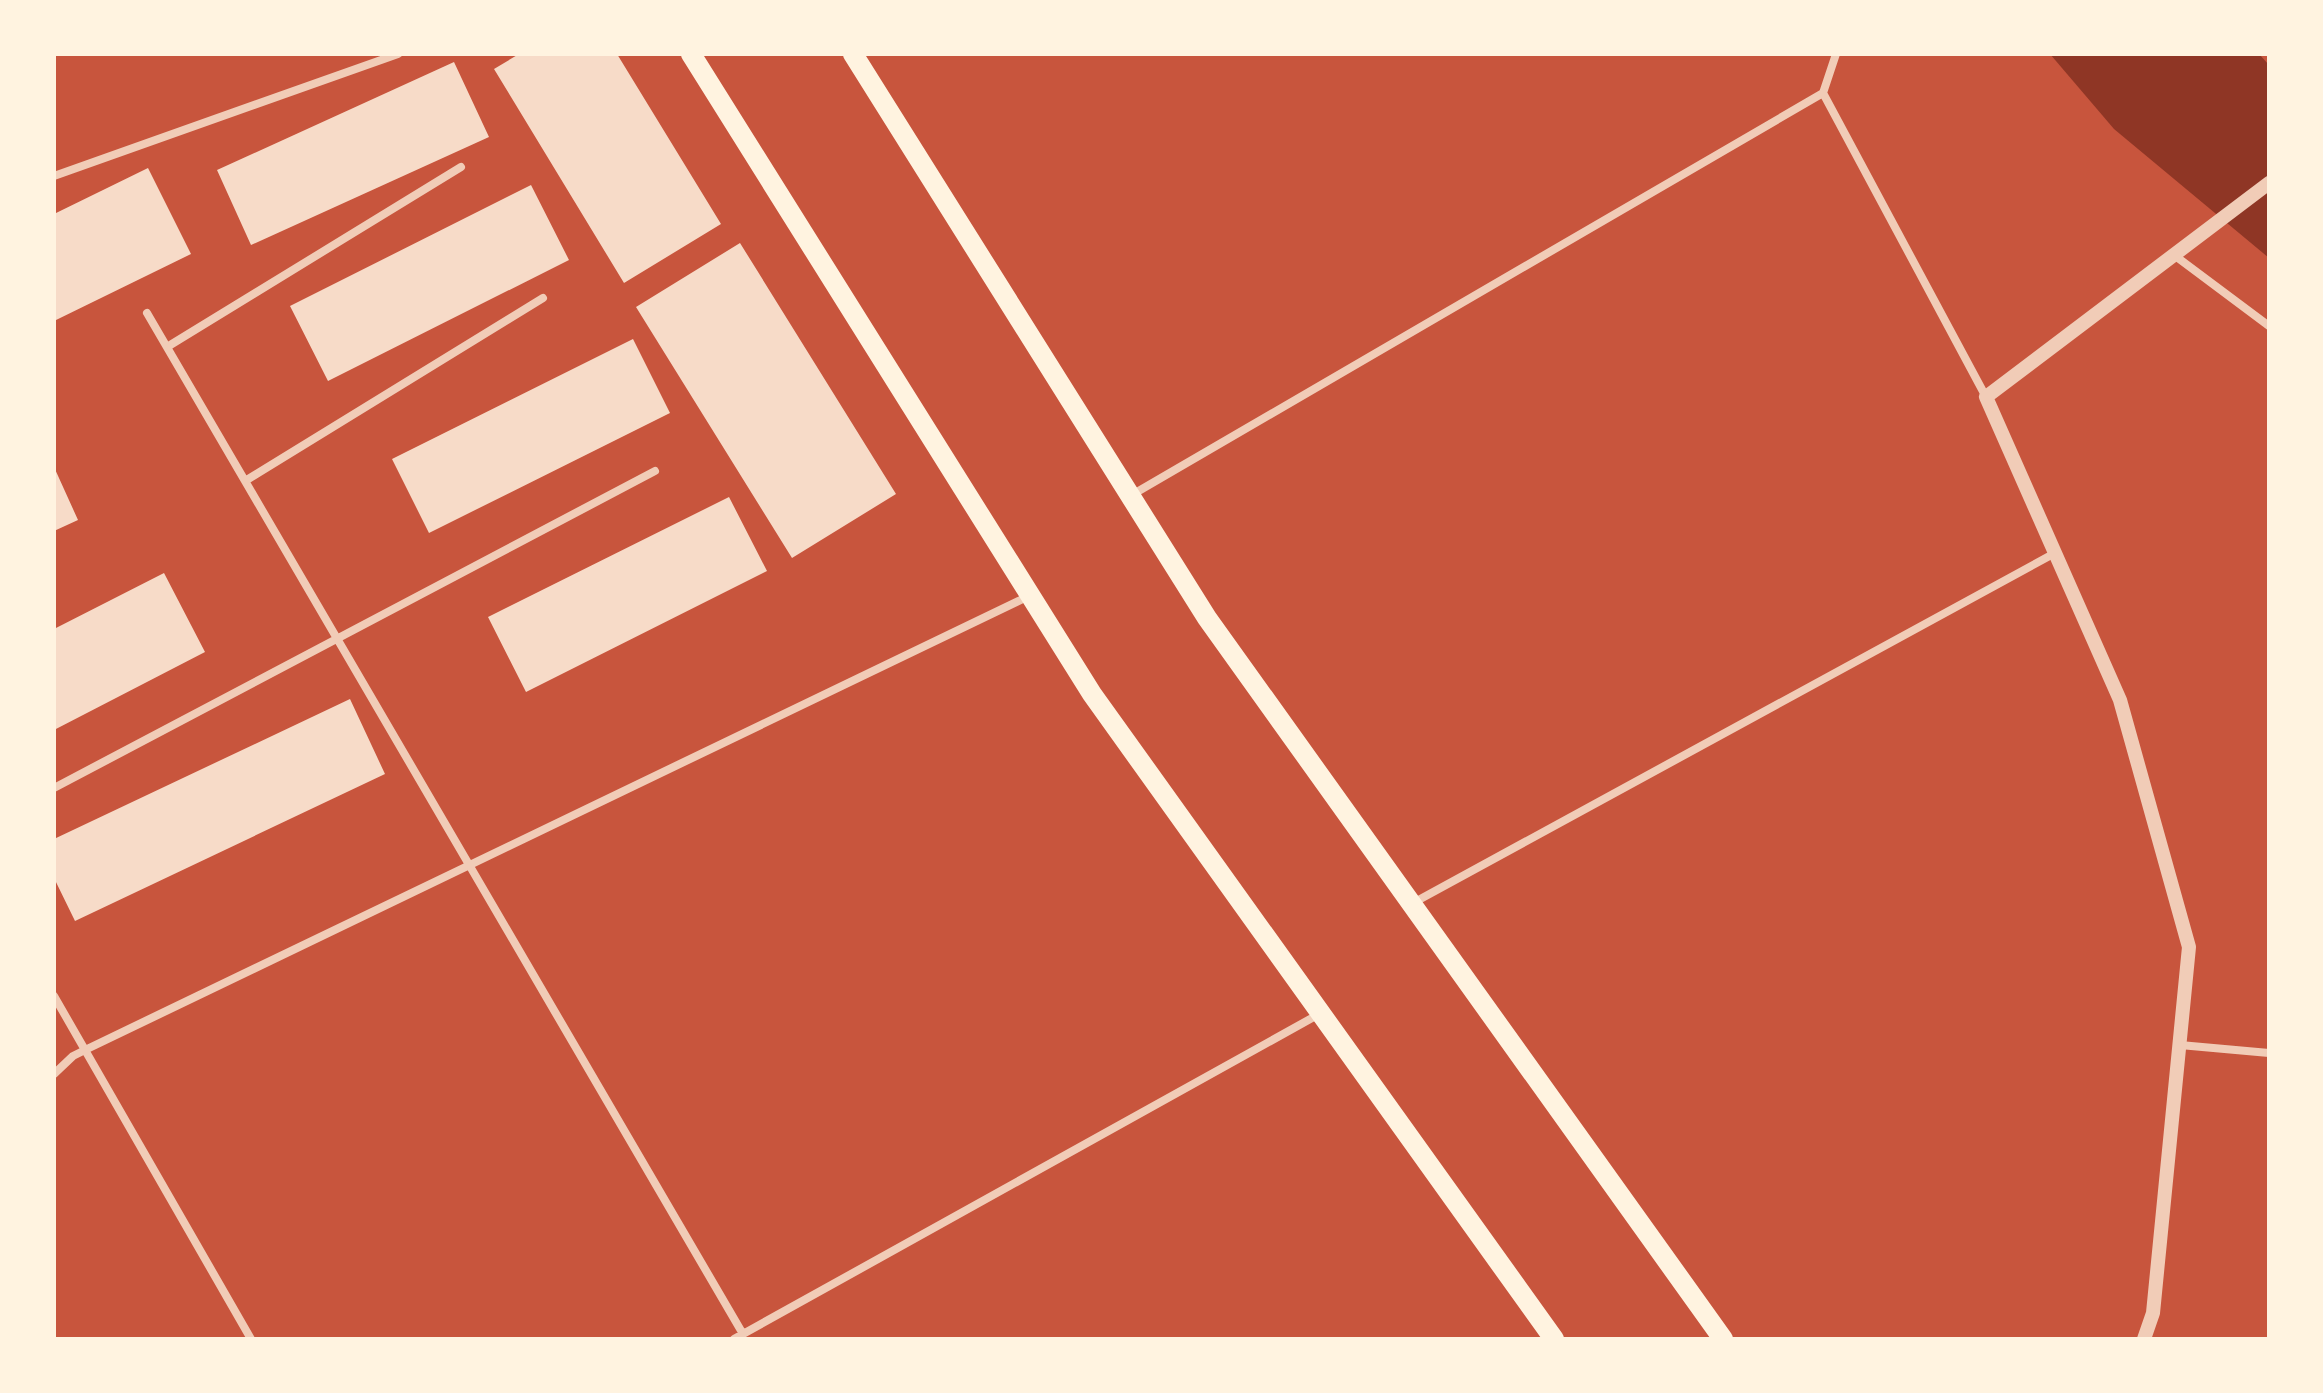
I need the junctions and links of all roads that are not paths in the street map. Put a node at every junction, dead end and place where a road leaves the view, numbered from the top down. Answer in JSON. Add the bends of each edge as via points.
{"nodes":[{"id":1,"x":398,"y":54,"type":"edge"},
{"id":2,"x":691,"y":54,"type":"edge"},
{"id":3,"x":853,"y":54,"type":"edge"},
{"id":4,"x":1836,"y":54,"type":"edge"},
{"id":5,"x":1823,"y":93,"type":"junction"},
{"id":6,"x":461,"y":167,"type":"dead end"},
{"id":7,"x":54,"y":176,"type":"edge"},
{"id":8,"x":2269,"y":183,"type":"edge"},
{"id":9,"x":2174,"y":255,"type":"junction"},
{"id":10,"x":543,"y":298,"type":"dead end"},
{"id":11,"x":147,"y":313,"type":"dead end"},
{"id":12,"x":2269,"y":326,"type":"edge"},
{"id":13,"x":167,"y":347,"type":"junction"},
{"id":14,"x":1986,"y":397,"type":"junction"},
{"id":15,"x":655,"y":471,"type":"dead end"},
{"id":16,"x":245,"y":481,"type":"junction"},
{"id":17,"x":1130,"y":496,"type":"junction"},
{"id":18,"x":2055,"y":553,"type":"junction"},
{"id":19,"x":1030,"y":595,"type":"junction"},
{"id":20,"x":337,"y":638,"type":"junction"},
{"id":21,"x":54,"y":788,"type":"edge"},
{"id":22,"x":469,"y":865,"type":"junction"},
{"id":23,"x":1411,"y":904,"type":"junction"},
{"id":24,"x":54,"y":996,"type":"edge"},
{"id":25,"x":1321,"y":1013,"type":"junction"},
{"id":26,"x":2180,"y":1045,"type":"junction"},
{"id":27,"x":85,"y":1050,"type":"junction"},
{"id":28,"x":2269,"y":1053,"type":"edge"},
{"id":29,"x":54,"y":1074,"type":"edge"},
{"id":30,"x":738,"y":1337,"type":"edge"},
{"id":31,"x":251,"y":1339,"type":"edge"},
{"id":32,"x":1554,"y":1339,"type":"edge"},
{"id":33,"x":1723,"y":1339,"type":"edge"},
{"id":34,"x":2144,"y":1339,"type":"edge"}],
"edges":[{"from":1,"to":7,"type":"street"},
{"from":2,"to":19,"type":"main road"},
{"from":3,"to":17,"type":"main road"},
{"from":4,"to":5,"type":"street"},
{"from":5,"to":14,"type":"street"},
{"from":5,"to":17,"type":"street"},
{"from":6,"to":13,"type":"street"},
{"from":8,"to":9,"type":"street"},
{"from":9,"to":12,"type":"street"},
{"from":9,"to":14,"type":"street"},
{"from":10,"to":16,"type":"street"},
{"from":11,"to":13,"type":"street"},
{"from":13,"to":16,"type":"street"},
{"from":14,"to":18,"type":"street"},
{"from":15,"to":20,"type":"street"},
{"from":16,"to":20,"type":"street"},
{"from":17,"to":23,"type":"main road","via":[[1207,618]]},
{"from":18,"to":23,"type":"street"},
{"from":18,"to":26,"type":"street","via":[[2120,700],[2189,947]]},
{"from":19,"to":22,"type":"street"},
{"from":19,"to":25,"type":"main road","via":[[1092,694]]},
{"from":20,"to":21,"type":"street"},
{"from":20,"to":22,"type":"street"},
{"from":22,"to":27,"type":"street"},
{"from":22,"to":30,"type":"street"},
{"from":23,"to":33,"type":"main road"},
{"from":24,"to":27,"type":"street"},
{"from":25,"to":30,"type":"street"},
{"from":25,"to":32,"type":"main road"},
{"from":26,"to":28,"type":"street"},
{"from":26,"to":34,"type":"street","via":[[2153,1313]]},
{"from":27,"to":29,"type":"street"},
{"from":27,"to":31,"type":"street"}]}
